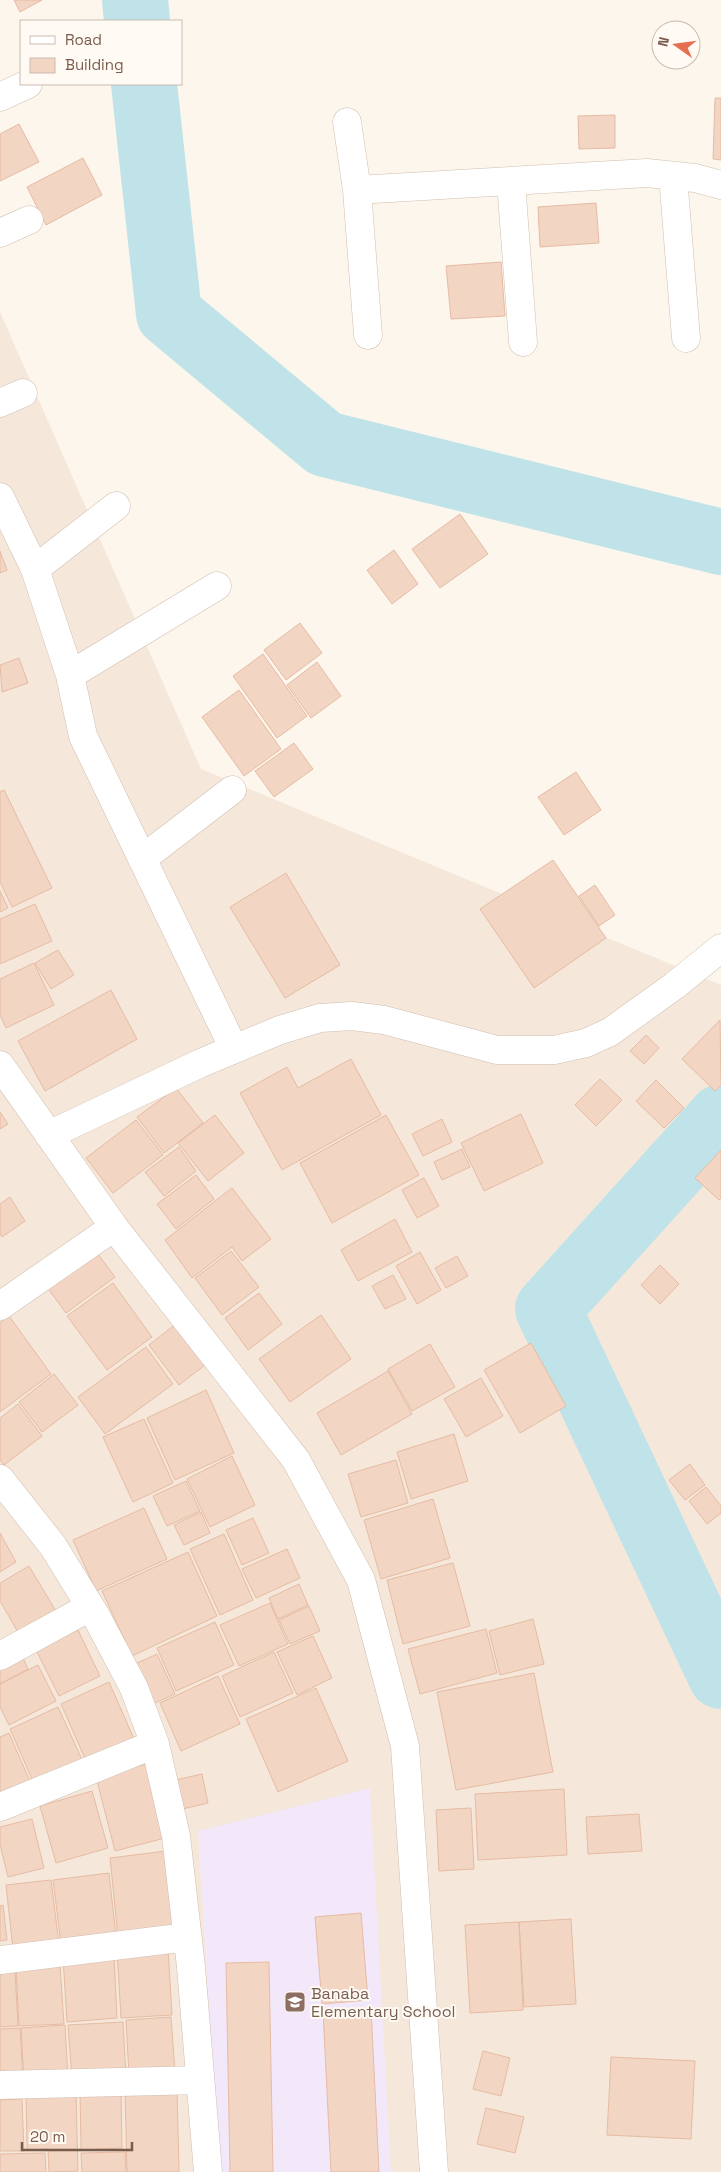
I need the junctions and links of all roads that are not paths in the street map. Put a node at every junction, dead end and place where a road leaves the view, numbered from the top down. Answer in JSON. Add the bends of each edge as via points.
{"nodes":[{"id":1,"x":26,"y":85,"type":"edge"},
{"id":2,"x":0,"y":97,"type":"edge"},
{"id":3,"x":347,"y":122,"type":"dead end"},
{"id":4,"x":673,"y":176,"type":"junction"},
{"id":5,"x":511,"y":182,"type":"junction"},
{"id":6,"x":721,"y":185,"type":"edge"},
{"id":7,"x":357,"y":190,"type":"junction"},
{"id":8,"x":29,"y":220,"type":"dead end"},
{"id":9,"x":0,"y":234,"type":"edge"},
{"id":10,"x":368,"y":335,"type":"dead end"},
{"id":11,"x":686,"y":338,"type":"dead end"},
{"id":12,"x":523,"y":342,"type":"dead end"},
{"id":13,"x":0,"y":497,"type":"edge"},
{"id":14,"x":116,"y":506,"type":"dead end"},
{"id":15,"x":35,"y":569,"type":"junction"},
{"id":16,"x":217,"y":586,"type":"dead end"},
{"id":17,"x":70,"y":676,"type":"junction"},
{"id":18,"x":232,"y":790,"type":"dead end"},
{"id":19,"x":142,"y":859,"type":"junction"},
{"id":20,"x":721,"y":948,"type":"edge"},
{"id":21,"x":234,"y":1049,"type":"junction"},
{"id":22,"x":0,"y":1064,"type":"edge"},
{"id":23,"x":50,"y":1135,"type":"junction"},
{"id":24,"x":114,"y":1227,"type":"junction"},
{"id":25,"x":0,"y":1306,"type":"edge"},
{"id":26,"x":0,"y":1479,"type":"edge"},
{"id":27,"x":90,"y":1607,"type":"junction"},
{"id":28,"x":0,"y":1656,"type":"edge"},
{"id":29,"x":156,"y":1744,"type":"junction"},
{"id":30,"x":0,"y":1807,"type":"edge"},
{"id":31,"x":187,"y":1937,"type":"junction"},
{"id":32,"x":0,"y":1960,"type":"edge"},
{"id":33,"x":200,"y":2080,"type":"junction"},
{"id":34,"x":0,"y":2085,"type":"edge"},
{"id":35,"x":208,"y":2172,"type":"edge"},
{"id":36,"x":434,"y":2172,"type":"edge"}],
"edges":[{"from":1,"to":2,"type":"street"},
{"from":3,"to":7,"type":"street"},
{"from":4,"to":5,"type":"street","via":[[647,174]]},
{"from":4,"to":6,"type":"street"},
{"from":4,"to":11,"type":"street"},
{"from":5,"to":7,"type":"street"},
{"from":5,"to":12,"type":"street"},
{"from":7,"to":10,"type":"street"},
{"from":8,"to":9,"type":"street"},
{"from":13,"to":15,"type":"street"},
{"from":14,"to":15,"type":"street"},
{"from":15,"to":17,"type":"street"},
{"from":16,"to":17,"type":"street"},
{"from":17,"to":19,"type":"street","via":[[83,736]]},
{"from":18,"to":19,"type":"street"},
{"from":19,"to":21,"type":"street"},
{"from":20,"to":21,"type":"street","via":[[610,1032],[586,1043],[554,1050],[497,1050],[384,1020],[352,1016],[320,1018]]},
{"from":21,"to":23,"type":"street"},
{"from":22,"to":23,"type":"street"},
{"from":23,"to":24,"type":"street"},
{"from":24,"to":25,"type":"street"},
{"from":24,"to":36,"type":"street","via":[[296,1460],[361,1580],[406,1746]]},
{"from":26,"to":27,"type":"street","via":[[53,1546]]},
{"from":27,"to":28,"type":"street"},
{"from":27,"to":29,"type":"street","via":[[134,1688]]},
{"from":29,"to":30,"type":"street"},
{"from":29,"to":31,"type":"street","via":[[176,1836]]},
{"from":31,"to":32,"type":"street"},
{"from":31,"to":33,"type":"street"},
{"from":33,"to":34,"type":"street"},
{"from":33,"to":35,"type":"street"}]}
